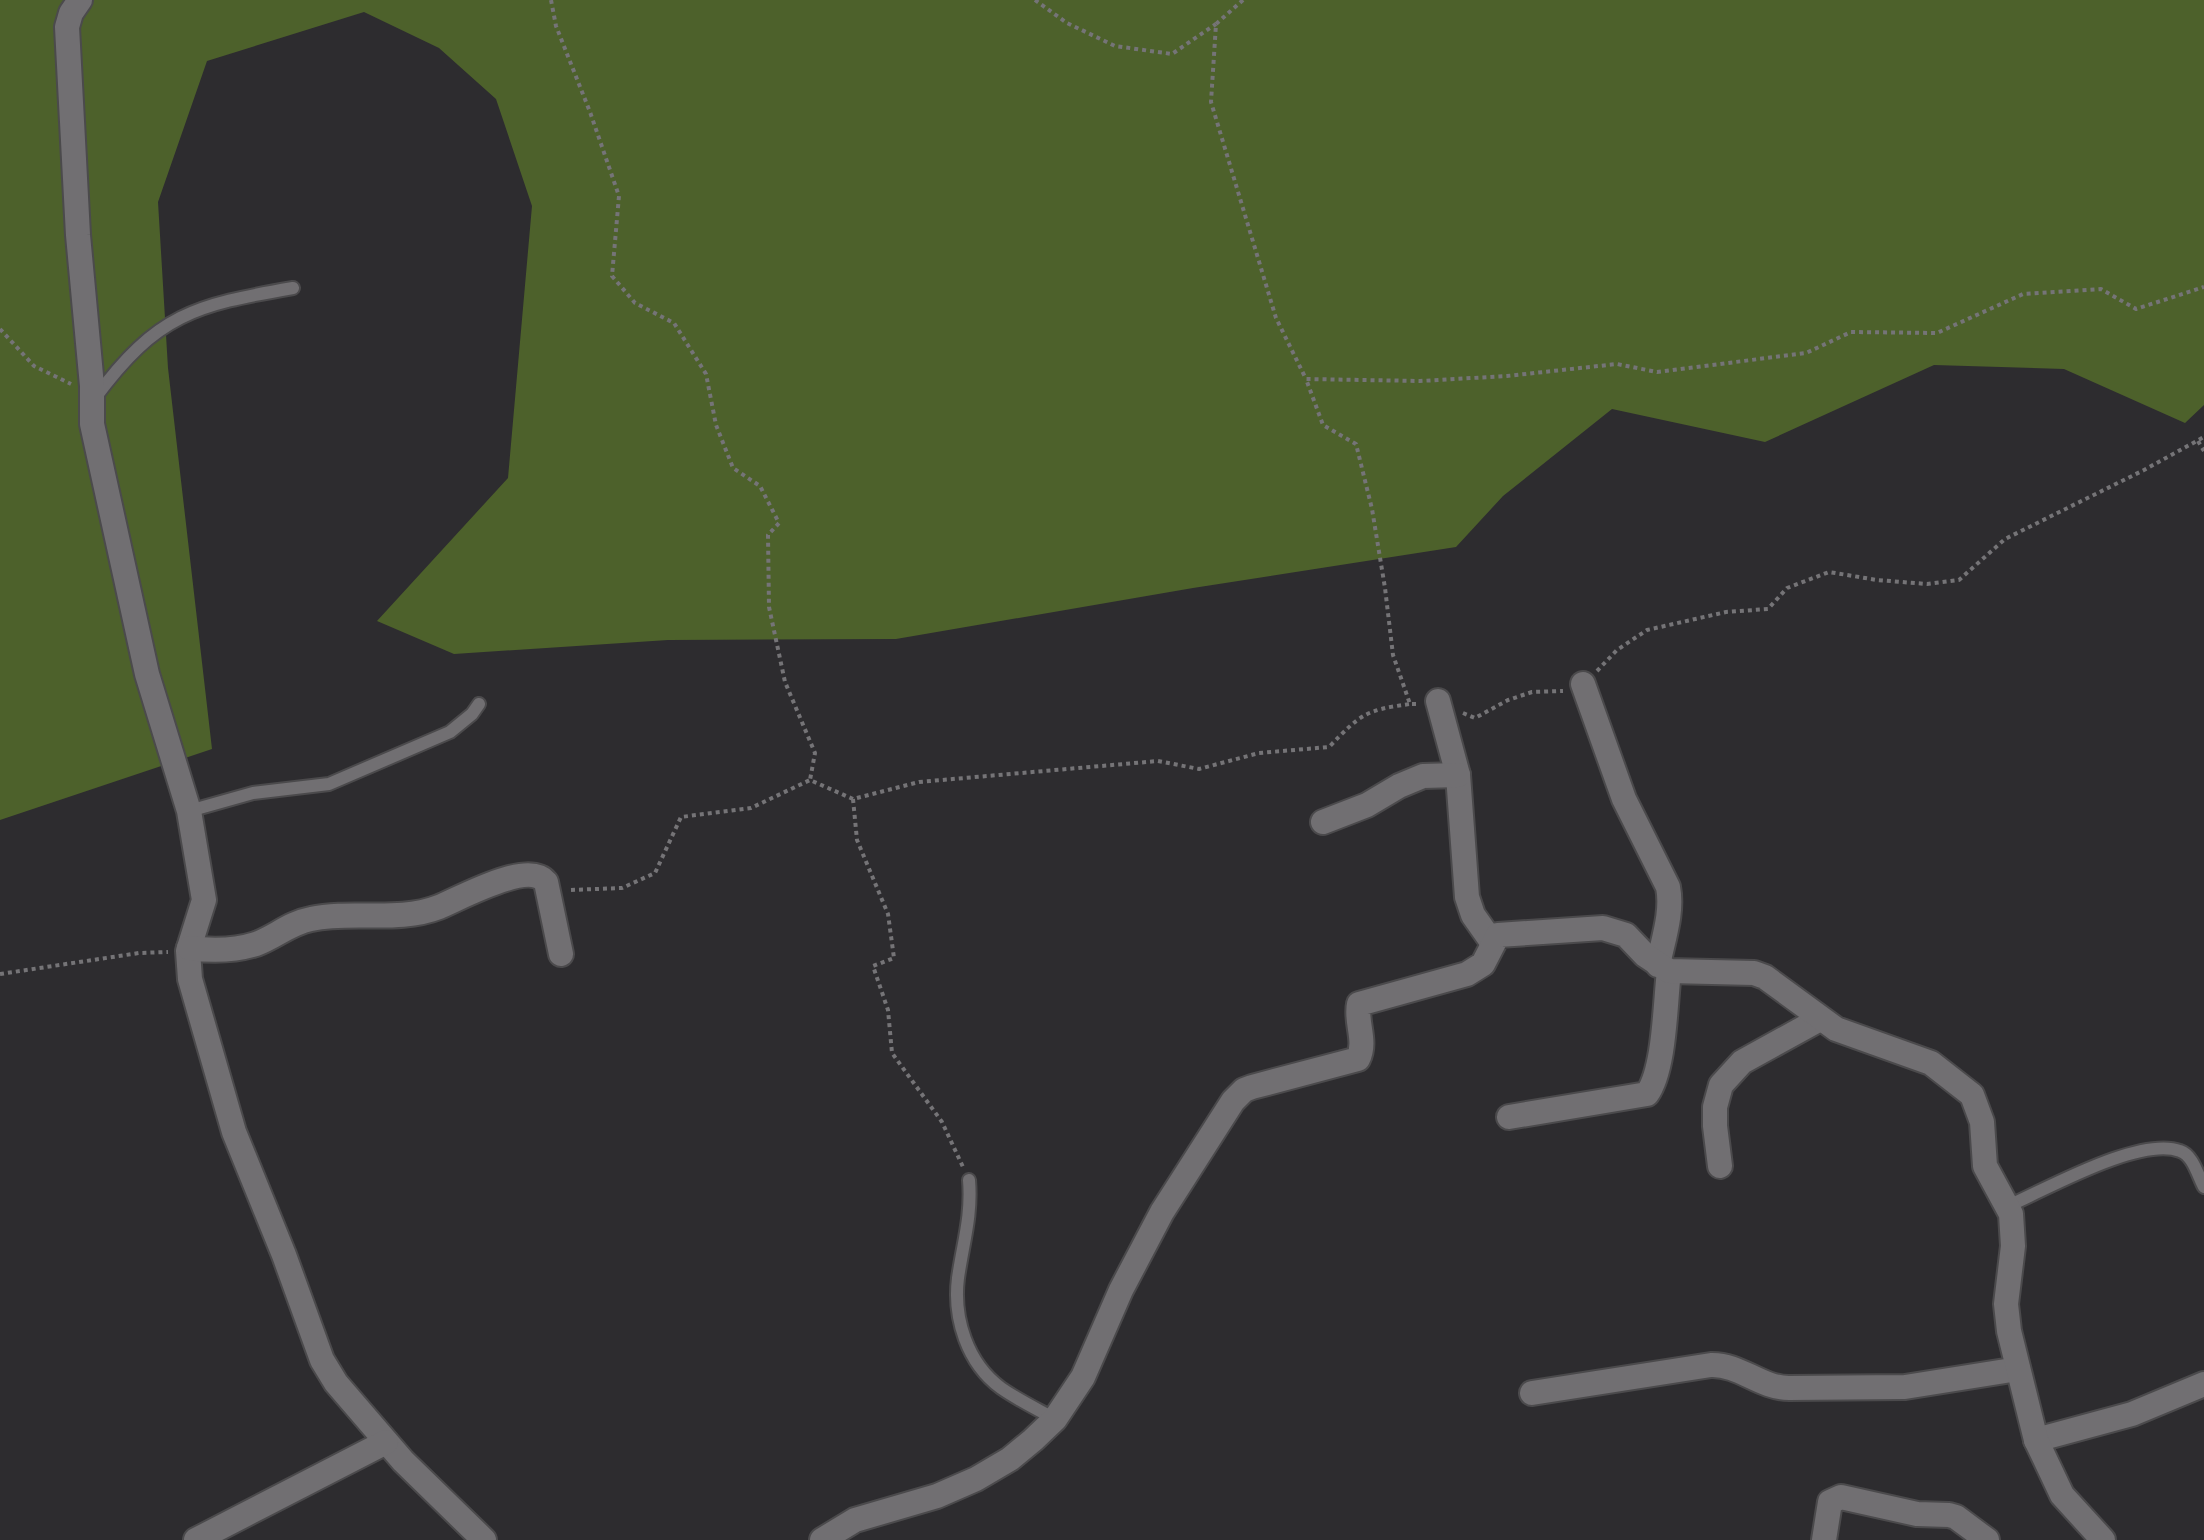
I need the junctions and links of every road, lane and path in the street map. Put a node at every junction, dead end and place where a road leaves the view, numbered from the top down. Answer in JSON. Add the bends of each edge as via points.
{"nodes":[{"id":1,"x":80,"y":0,"type":"edge"},
{"id":2,"x":551,"y":0,"type":"edge"},
{"id":3,"x":1035,"y":0,"type":"edge"},
{"id":4,"x":1243,"y":0,"type":"edge"},
{"id":5,"x":1216,"y":24,"type":"junction"},
{"id":6,"x":2204,"y":287,"type":"edge"},
{"id":7,"x":293,"y":288,"type":"dead end"},
{"id":8,"x":0,"y":329,"type":"edge"},
{"id":9,"x":1306,"y":379,"type":"junction"},
{"id":10,"x":91,"y":399,"type":"junction"},
{"id":11,"x":2204,"y":437,"type":"edge"},
{"id":12,"x":2198,"y":441,"type":"junction"},
{"id":13,"x":2204,"y":451,"type":"edge"},
{"id":14,"x":1583,"y":684,"type":"junction"},
{"id":15,"x":1438,"y":701,"type":"junction"},
{"id":16,"x":479,"y":704,"type":"dead end"},
{"id":17,"x":1410,"y":704,"type":"junction"},
{"id":18,"x":1458,"y":775,"type":"junction"},
{"id":19,"x":810,"y":780,"type":"junction"},
{"id":20,"x":853,"y":799,"type":"junction"},
{"id":21,"x":189,"y":811,"type":"junction"},
{"id":22,"x":1323,"y":822,"type":"dead end"},
{"id":23,"x":549,"y":891,"type":"junction"},
{"id":24,"x":1492,"y":942,"type":"junction"},
{"id":25,"x":189,"y":950,"type":"junction"},
{"id":26,"x":561,"y":954,"type":"dead end"},
{"id":27,"x":1663,"y":968,"type":"junction"},
{"id":28,"x":0,"y":974,"type":"edge"},
{"id":29,"x":1820,"y":1019,"type":"junction"},
{"id":30,"x":1509,"y":1117,"type":"dead end"},
{"id":31,"x":1720,"y":1166,"type":"dead end"},
{"id":32,"x":969,"y":1180,"type":"joint"},
{"id":33,"x":2204,"y":1187,"type":"edge"},
{"id":34,"x":2008,"y":1206,"type":"junction"},
{"id":35,"x":2018,"y":1369,"type":"junction"},
{"id":36,"x":2204,"y":1384,"type":"edge"},
{"id":37,"x":1532,"y":1393,"type":"dead end"},
{"id":38,"x":1055,"y":1419,"type":"junction"},
{"id":39,"x":2036,"y":1440,"type":"junction"},
{"id":40,"x":386,"y":1442,"type":"junction"},
{"id":41,"x":196,"y":1540,"type":"edge"},
{"id":42,"x":484,"y":1540,"type":"edge"},
{"id":43,"x":822,"y":1540,"type":"edge"},
{"id":44,"x":1824,"y":1540,"type":"edge"},
{"id":45,"x":1987,"y":1540,"type":"edge"},
{"id":46,"x":2103,"y":1540,"type":"edge"}],
"edges":[{"from":1,"to":10,"type":"street","via":[[67,27]]},
{"from":2,"to":19,"type":"path","via":[[619,196],[612,276],[635,303],[674,323],[706,374],[716,425],[733,468],[760,486],[779,523],[768,535],[769,607],[785,682],[815,753]]},
{"from":3,"to":5,"type":"path","via":[[1115,46],[1172,54]]},
{"from":4,"to":5,"type":"path"},
{"from":5,"to":9,"type":"path","via":[[1211,102],[1276,318]]},
{"from":6,"to":9,"type":"path","via":[[2136,309],[2101,289],[2023,294],[1937,333],[1851,332],[1806,353],[1657,372],[1617,364],[1420,381]]},
{"from":7,"to":10,"type":"lane","via":[[217,303],[176,320],[128,356]]},
{"from":8,"to":10,"type":"path","via":[[34,366]]},
{"from":9,"to":17,"type":"path","via":[[1323,425],[1356,444],[1372,509],[1393,655]]},
{"from":10,"to":21,"type":"street","via":[[94,443],[147,674]]},
{"from":11,"to":12,"type":"path"},
{"from":12,"to":13,"type":"path"},
{"from":12,"to":14,"type":"path","via":[[2005,539],[1959,580],[1927,584],[1829,572],[1787,588],[1768,609],[1726,612],[1647,630],[1617,650]]},
{"from":14,"to":15,"type":"path","via":[[1558,692],[1532,692],[1475,718]]},
{"from":14,"to":27,"type":"street","via":[[1624,799],[1668,887]]},
{"from":15,"to":17,"type":"path"},
{"from":15,"to":18,"type":"street"},
{"from":16,"to":21,"type":"lane","via":[[450,732],[329,784],[253,793]]},
{"from":17,"to":20,"type":"path","via":[[1373,709],[1329,747],[1259,753],[1199,769],[1158,761],[919,782]]},
{"from":18,"to":22,"type":"street","via":[[1423,776]]},
{"from":18,"to":24,"type":"street","via":[[1467,897]]},
{"from":19,"to":20,"type":"path"},
{"from":19,"to":23,"type":"path","via":[[751,808],[681,817],[655,873],[622,888]]},
{"from":20,"to":32,"type":"path","via":[[857,840],[888,914],[894,958],[873,966],[888,1010],[892,1053],[942,1122]]},
{"from":21,"to":25,"type":"street","via":[[204,900]]},
{"from":23,"to":25,"type":"street","via":[[543,877],[518,876],[417,914],[314,918],[258,943]]},
{"from":23,"to":26,"type":"street"},
{"from":24,"to":27,"type":"street","via":[[1503,933],[1603,928],[1626,935]]},
{"from":24,"to":38,"type":"street","via":[[1483,964],[1467,974],[1359,1004],[1358,1059],[1238,1095],[1162,1212],[1083,1377]]},
{"from":25,"to":28,"type":"path"},
{"from":25,"to":40,"type":"street","via":[[190,979],[234,1132],[322,1360]]},
{"from":27,"to":29,"type":"street","via":[[1754,973],[1778,983]]},
{"from":27,"to":30,"type":"street","via":[[1658,1066],[1647,1094]]},
{"from":29,"to":31,"type":"street","via":[[1742,1062],[1721,1085],[1715,1116]]},
{"from":29,"to":34,"type":"street","via":[[1931,1063],[1963,1085],[1978,1105],[1989,1177]]},
{"from":32,"to":38,"type":"lane","via":[[971,1207],[958,1280],[964,1340],[977,1363],[1001,1387]]},
{"from":33,"to":34,"type":"lane","via":[[2183,1152],[2144,1151],[2093,1166]]},
{"from":34,"to":35,"type":"street","via":[[2013,1246],[2006,1304]]},
{"from":35,"to":37,"type":"street","via":[[1905,1387],[1780,1388],[1734,1367],[1711,1365]]},
{"from":35,"to":39,"type":"street"},
{"from":36,"to":39,"type":"street","via":[[2132,1414]]},
{"from":38,"to":43,"type":"street","via":[[1010,1459],[976,1479],[855,1520]]},
{"from":39,"to":46,"type":"street","via":[[2062,1495]]},
{"from":40,"to":41,"type":"street"},
{"from":40,"to":42,"type":"street"},
{"from":44,"to":45,"type":"street","via":[[1830,1502],[1841,1497],[1956,1517]]}]}
